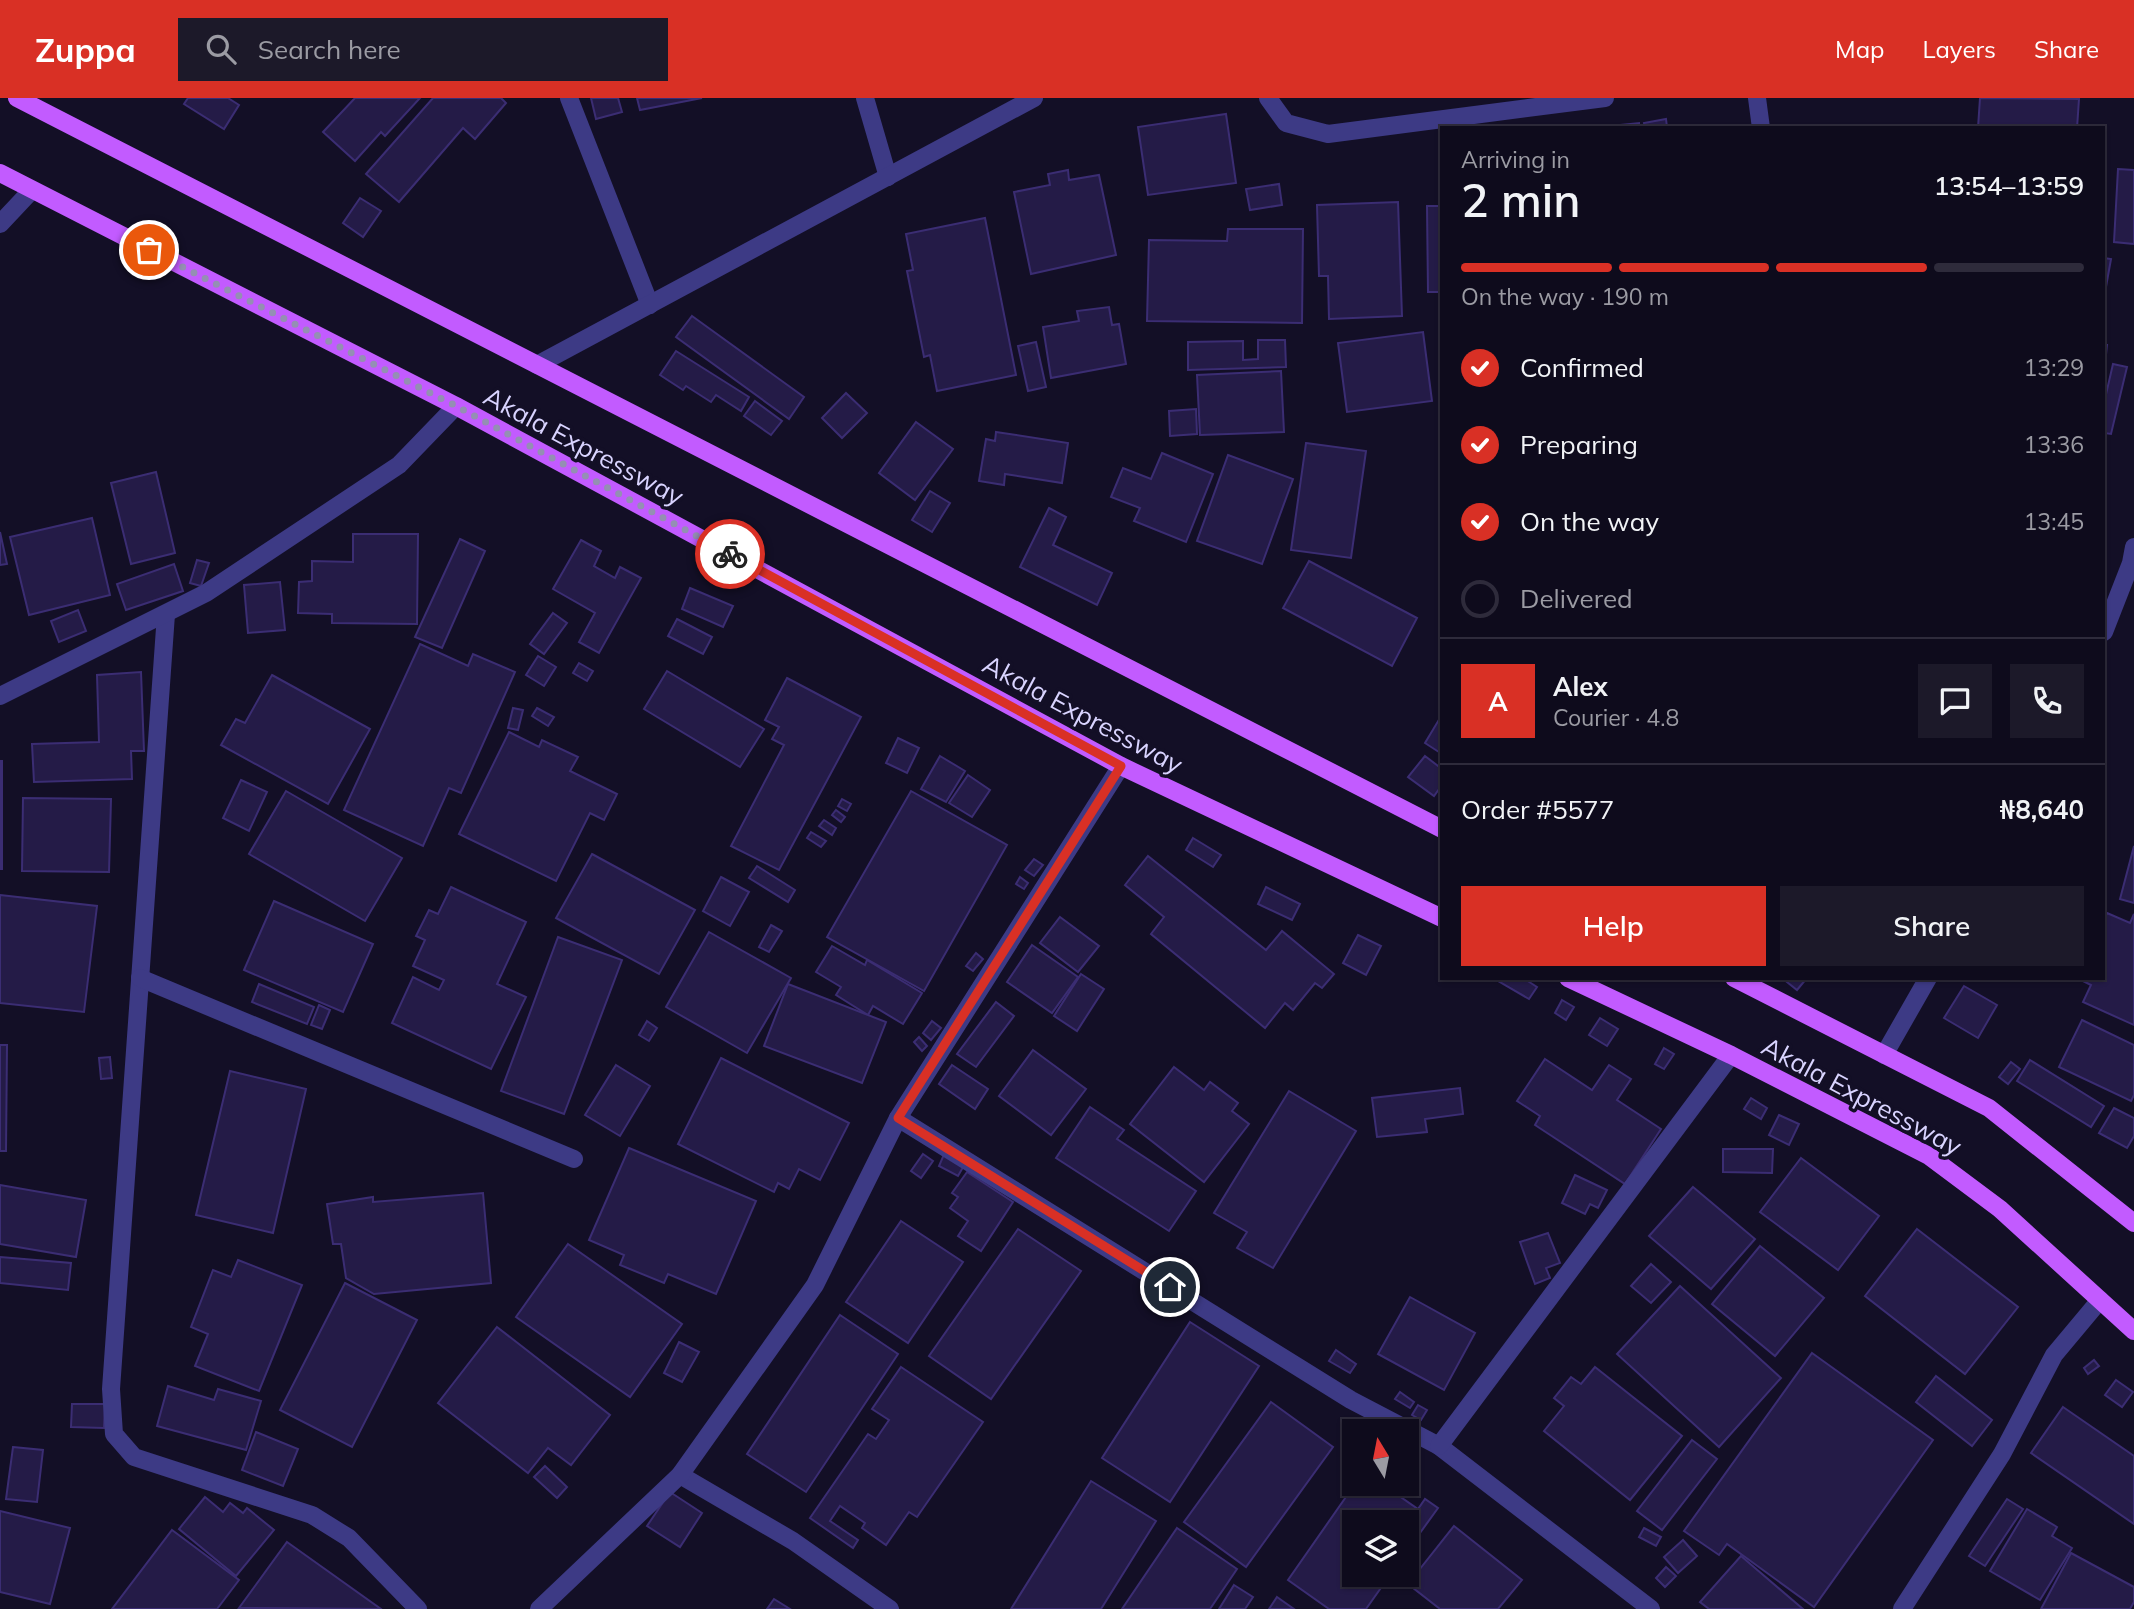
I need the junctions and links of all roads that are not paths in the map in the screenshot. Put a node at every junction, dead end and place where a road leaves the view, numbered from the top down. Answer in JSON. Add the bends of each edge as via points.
{"nodes":[{"id":1,"x":17,"y":98,"type":"edge"},
{"id":2,"x":569,"y":98,"type":"edge"},
{"id":3,"x":864,"y":98,"type":"edge"},
{"id":4,"x":1034,"y":98,"type":"edge"},
{"id":5,"x":1268,"y":98,"type":"edge"},
{"id":6,"x":1605,"y":98,"type":"edge"},
{"id":7,"x":1758,"y":98,"type":"edge"},
{"id":8,"x":1762,"y":126,"type":"edge"},
{"id":9,"x":0,"y":173,"type":"edge"},
{"id":10,"x":888,"y":177,"type":"junction"},
{"id":11,"x":31,"y":191,"type":"junction"},
{"id":12,"x":0,"y":224,"type":"edge"},
{"id":13,"x":650,"y":305,"type":"junction"},
{"id":14,"x":537,"y":365,"type":"junction"},
{"id":15,"x":456,"y":406,"type":"junction"},
{"id":16,"x":2133,"y":558,"type":"edge"},
{"id":17,"x":166,"y":614,"type":"junction"},
{"id":18,"x":2105,"y":629,"type":"edge"},
{"id":19,"x":0,"y":696,"type":"edge"},
{"id":20,"x":1121,"y":766,"type":"junction"},
{"id":21,"x":1440,"y":828,"type":"edge"},
{"id":22,"x":1440,"y":917,"type":"edge"},
{"id":23,"x":140,"y":978,"type":"junction"},
{"id":24,"x":1572,"y":980,"type":"edge"},
{"id":25,"x":1738,"y":980,"type":"edge"},
{"id":26,"x":1927,"y":980,"type":"edge"},
{"id":27,"x":1731,"y":1055,"type":"junction"},
{"id":28,"x":1884,"y":1055,"type":"junction"},
{"id":29,"x":898,"y":1118,"type":"junction"},
{"id":30,"x":574,"y":1159,"type":"dead end"},
{"id":31,"x":2134,"y":1223,"type":"edge"},
{"id":32,"x":2100,"y":1300,"type":"junction"},
{"id":33,"x":2134,"y":1331,"type":"edge"},
{"id":34,"x":1439,"y":1446,"type":"junction"},
{"id":35,"x":680,"y":1475,"type":"junction"},
{"id":36,"x":418,"y":1609,"type":"edge"},
{"id":37,"x":539,"y":1609,"type":"edge"},
{"id":38,"x":890,"y":1609,"type":"edge"},
{"id":39,"x":1651,"y":1609,"type":"edge"},
{"id":40,"x":1902,"y":1609,"type":"edge"}],
"edges":[{"from":1,"to":14,"type":"main road","name":"Akala Expressway"},
{"from":2,"to":13,"type":"street"},
{"from":3,"to":10,"type":"street"},
{"from":4,"to":10,"type":"street"},
{"from":5,"to":6,"type":"street","via":[[1286,123],[1328,134]]},
{"from":7,"to":8,"type":"street"},
{"from":9,"to":11,"type":"main road","name":"Akala Expressway"},
{"from":10,"to":13,"type":"street"},
{"from":11,"to":12,"type":"street"},
{"from":11,"to":15,"type":"main road","name":"Akala Expressway"},
{"from":13,"to":14,"type":"street"},
{"from":14,"to":21,"type":"main road","name":"Akala Expressway"},
{"from":15,"to":17,"type":"street","via":[[399,465],[206,593]]},
{"from":15,"to":20,"type":"main road","name":"Akala Expressway"},
{"from":16,"to":18,"type":"street"},
{"from":17,"to":19,"type":"street"},
{"from":17,"to":23,"type":"street"},
{"from":20,"to":22,"type":"main road","name":"Akala Expressway"},
{"from":20,"to":29,"type":"street"},
{"from":23,"to":30,"type":"street"},
{"from":23,"to":36,"type":"street","via":[[111,1389],[114,1434],[134,1457],[312,1515],[349,1538]]},
{"from":24,"to":27,"type":"main road","name":"Akala Expressway"},
{"from":25,"to":28,"type":"main road","name":"Akala Expressway"},
{"from":26,"to":28,"type":"street"},
{"from":27,"to":32,"type":"main road","name":"Akala Expressway","via":[[1929,1156],[2000,1209]]},
{"from":27,"to":34,"type":"street"},
{"from":28,"to":31,"type":"main road","name":"Akala Expressway","via":[[1989,1108]]},
{"from":29,"to":34,"type":"street","via":[[1351,1400]]},
{"from":29,"to":35,"type":"street","via":[[815,1285]]},
{"from":32,"to":33,"type":"main road","name":"Akala Expressway"},
{"from":32,"to":40,"type":"street","via":[[2054,1355],[2002,1454]]},
{"from":34,"to":39,"type":"street"},
{"from":35,"to":37,"type":"street"},
{"from":35,"to":38,"type":"street","via":[[793,1541]]}]}
